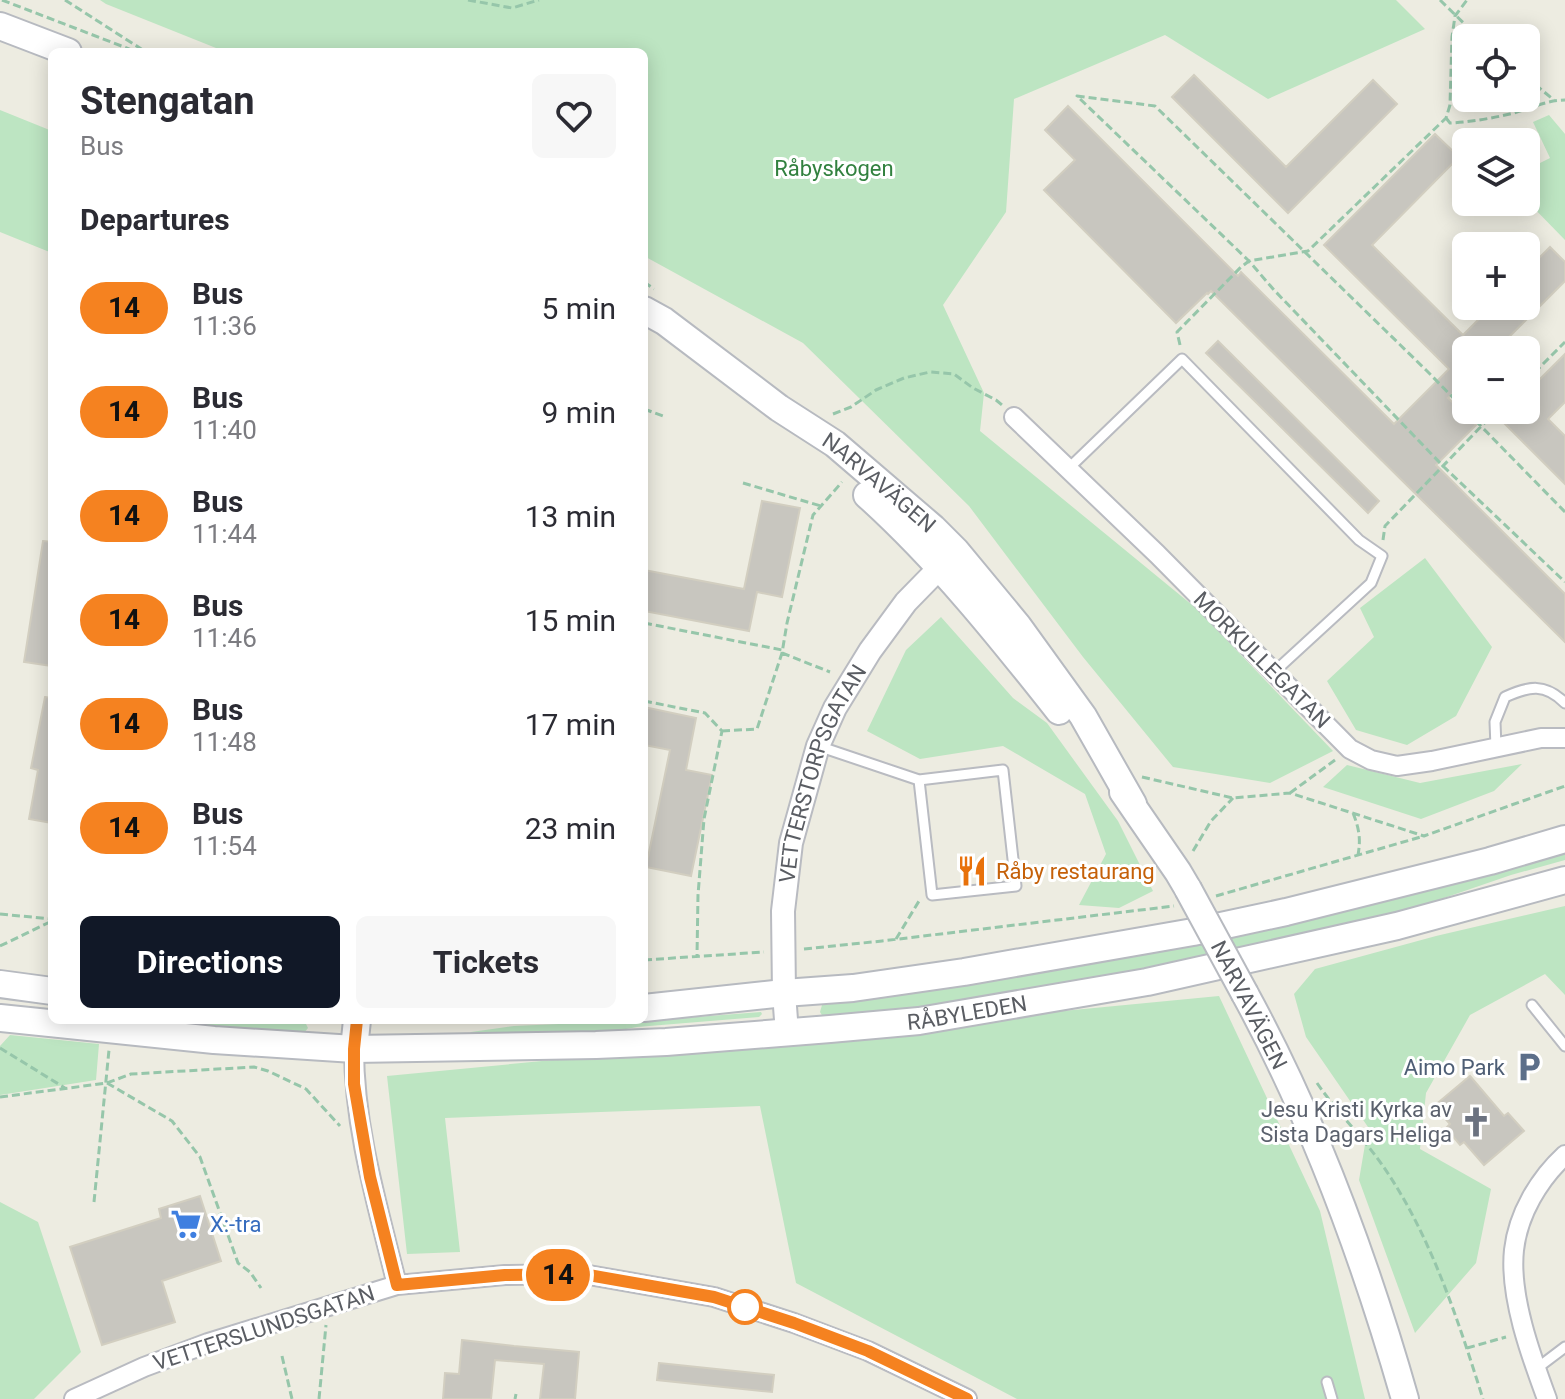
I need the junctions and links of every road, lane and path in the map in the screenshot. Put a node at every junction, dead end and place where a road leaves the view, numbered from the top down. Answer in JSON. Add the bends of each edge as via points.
{"nodes":[{"id":1,"x":2,"y":0,"type":"edge"},
{"id":2,"x":65,"y":0,"type":"edge"},
{"id":3,"x":468,"y":0,"type":"edge"},
{"id":4,"x":539,"y":0,"type":"edge"},
{"id":5,"x":1440,"y":0,"type":"edge"},
{"id":6,"x":1467,"y":0,"type":"edge"},
{"id":7,"x":1455,"y":16,"type":"junction"},
{"id":8,"x":1464,"y":24,"type":"edge"},
{"id":9,"x":0,"y":26,"type":"edge"},
{"id":10,"x":58,"y":48,"type":"edge"},
{"id":11,"x":127,"y":48,"type":"edge"},
{"id":12,"x":140,"y":48,"type":"edge"},
{"id":13,"x":1540,"y":88,"type":"edge"},
{"id":14,"x":1554,"y":100,"type":"junction"},
{"id":15,"x":1565,"y":100,"type":"edge"},
{"id":16,"x":1446,"y":118,"type":"junction"},
{"id":17,"x":1304,"y":252,"type":"junction"},
{"id":18,"x":1249,"y":261,"type":"junction"},
{"id":19,"x":648,"y":312,"type":"edge"},
{"id":20,"x":1565,"y":342,"type":"edge"},
{"id":21,"x":1182,"y":359,"type":"junction"},
{"id":22,"x":1540,"y":367,"type":"edge"},
{"id":23,"x":779,"y":408,"type":"junction"},
{"id":24,"x":648,"y":410,"type":"edge"},
{"id":25,"x":663,"y":416,"type":"dead end"},
{"id":26,"x":826,"y":417,"type":"dead end"},
{"id":27,"x":1014,"y":417,"type":"joint"},
{"id":28,"x":1481,"y":426,"type":"junction"},
{"id":29,"x":1443,"y":466,"type":"junction"},
{"id":30,"x":1069,"y":468,"type":"junction"},
{"id":31,"x":846,"y":477,"type":"junction"},
{"id":32,"x":743,"y":483,"type":"dead end"},
{"id":33,"x":821,"y":506,"type":"junction"},
{"id":34,"x":1565,"y":512,"type":"edge"},
{"id":35,"x":1382,"y":556,"type":"junction"},
{"id":36,"x":948,"y":559,"type":"junction"},
{"id":37,"x":1565,"y":582,"type":"edge"},
{"id":38,"x":648,"y":624,"type":"edge"},
{"id":39,"x":782,"y":651,"type":"junction"},
{"id":40,"x":830,"y":672,"type":"dead end"},
{"id":41,"x":1273,"y":673,"type":"junction"},
{"id":42,"x":1565,"y":701,"type":"edge"},
{"id":43,"x":648,"y":702,"type":"edge"},
{"id":44,"x":722,"y":731,"type":"junction"},
{"id":45,"x":1565,"y":738,"type":"edge"},
{"id":46,"x":818,"y":746,"type":"junction"},
{"id":47,"x":1496,"y":747,"type":"junction"},
{"id":48,"x":1350,"y":749,"type":"junction"},
{"id":49,"x":1139,"y":776,"type":"dead end"},
{"id":50,"x":919,"y":780,"type":"junction"},
{"id":51,"x":1565,"y":786,"type":"edge"},
{"id":52,"x":1290,"y":793,"type":"junction"},
{"id":53,"x":1233,"y":798,"type":"junction"},
{"id":54,"x":1353,"y":813,"type":"junction"},
{"id":55,"x":1424,"y":836,"type":"junction"},
{"id":56,"x":1565,"y":839,"type":"edge"},
{"id":57,"x":1191,"y":855,"type":"dead end"},
{"id":58,"x":1358,"y":855,"type":"junction"},
{"id":59,"x":931,"y":880,"type":"junction"},
{"id":60,"x":1565,"y":880,"type":"edge"},
{"id":61,"x":1189,"y":898,"type":"junction"},
{"id":62,"x":0,"y":914,"type":"edge"},
{"id":63,"x":48,"y":920,"type":"edge"},
{"id":64,"x":48,"y":922,"type":"edge"},
{"id":65,"x":896,"y":939,"type":"junction"},
{"id":66,"x":0,"y":946,"type":"edge"},
{"id":67,"x":783,"y":951,"type":"junction"},
{"id":68,"x":697,"y":956,"type":"junction"},
{"id":69,"x":648,"y":960,"type":"edge"},
{"id":70,"x":0,"y":984,"type":"edge"},
{"id":71,"x":48,"y":990,"type":"edge"},
{"id":72,"x":784,"y":993,"type":"junction"},
{"id":73,"x":1532,"y":1005,"type":"dead end"},
{"id":74,"x":648,"y":1008,"type":"edge"},
{"id":75,"x":0,"y":1018,"type":"edge"},
{"id":76,"x":48,"y":1023,"type":"edge"},
{"id":77,"x":58,"y":1024,"type":"edge"},
{"id":78,"x":357,"y":1024,"type":"edge"},
{"id":79,"x":787,"y":1033,"type":"junction"},
{"id":80,"x":1565,"y":1046,"type":"edge"},
{"id":81,"x":110,"y":1047,"type":"dead end"},
{"id":82,"x":0,"y":1048,"type":"edge"},
{"id":83,"x":354,"y":1049,"type":"junction"},
{"id":84,"x":107,"y":1083,"type":"junction"},
{"id":85,"x":1317,"y":1083,"type":"dead end"},
{"id":86,"x":65,"y":1088,"type":"junction"},
{"id":87,"x":0,"y":1097,"type":"edge"},
{"id":88,"x":361,"y":1129,"type":"junction"},
{"id":89,"x":1565,"y":1155,"type":"edge"},
{"id":90,"x":94,"y":1202,"type":"dead end"},
{"id":91,"x":397,"y":1285,"type":"junction"},
{"id":92,"x":261,"y":1288,"type":"dead end"},
{"id":93,"x":326,"y":1305,"type":"junction"},
{"id":94,"x":1525,"y":1332,"type":"junction"},
{"id":95,"x":1565,"y":1347,"type":"edge"},
{"id":96,"x":1467,"y":1348,"type":"junction"},
{"id":97,"x":282,"y":1356,"type":"dead end"},
{"id":98,"x":1536,"y":1369,"type":"junction"},
{"id":99,"x":1327,"y":1382,"type":"dead end"},
{"id":100,"x":74,"y":1399,"type":"edge"},
{"id":101,"x":292,"y":1399,"type":"edge"},
{"id":102,"x":319,"y":1399,"type":"edge"},
{"id":103,"x":967,"y":1399,"type":"edge"},
{"id":104,"x":1332,"y":1399,"type":"edge"},
{"id":105,"x":1405,"y":1399,"type":"edge"},
{"id":106,"x":1483,"y":1399,"type":"edge"},
{"id":107,"x":1547,"y":1399,"type":"edge"}],
"edges":[{"from":1,"to":11,"type":"path"},
{"from":2,"to":12,"type":"path"},
{"from":3,"to":4,"type":"path","via":[[512,8]]},
{"from":5,"to":7,"type":"path"},
{"from":6,"to":7,"type":"path"},
{"from":7,"to":8,"type":"path"},
{"from":7,"to":16,"type":"path"},
{"from":9,"to":10,"type":"main road"},
{"from":13,"to":14,"type":"path"},
{"from":14,"to":15,"type":"path"},
{"from":14,"to":16,"type":"path","via":[[1488,119],[1450,123]]},
{"from":16,"to":17,"type":"path"},
{"from":17,"to":18,"type":"path"},
{"from":17,"to":18,"type":"path","via":[[1155,106],[1077,96]]},
{"from":17,"to":28,"type":"path"},
{"from":18,"to":21,"type":"path","via":[[1177,332]]},
{"from":18,"to":29,"type":"path"},
{"from":19,"to":23,"type":"main road","name":"NARVAVÄGEN"},
{"from":20,"to":22,"type":"path"},
{"from":21,"to":30,"type":"lane"},
{"from":21,"to":35,"type":"lane","via":[[1359,540]]},
{"from":23,"to":31,"type":"main road","name":"NARVAVÄGEN"},
{"from":23,"to":36,"type":"main road","name":"NARVAVÄGEN","via":[[835,444],[933,528]]},
{"from":24,"to":25,"type":"path"},
{"from":26,"to":27,"type":"path","via":[[876,390],[930,372],[954,374]]},
{"from":27,"to":30,"type":"street","name":"MORKULLEGATAN"},
{"from":28,"to":29,"type":"path"},
{"from":28,"to":34,"type":"path"},
{"from":29,"to":35,"type":"path","via":[[1385,526]]},
{"from":29,"to":37,"type":"path"},
{"from":30,"to":41,"type":"street","name":"MORKULLEGATAN"},
{"from":31,"to":33,"type":"path"},
{"from":31,"to":36,"type":"main road","name":"NARVAVÄGEN"},
{"from":32,"to":33,"type":"path"},
{"from":33,"to":39,"type":"path","via":[[813,515]]},
{"from":35,"to":41,"type":"lane","via":[[1371,583]]},
{"from":36,"to":46,"type":"street","name":"VETTERSTORPSGATAN","via":[[906,602],[870,651]]},
{"from":36,"to":61,"type":"main road","name":"NARVAVÄGEN","via":[[1002,639],[1133,804]]},
{"from":38,"to":39,"type":"path"},
{"from":39,"to":40,"type":"path"},
{"from":39,"to":44,"type":"path","via":[[757,729]]},
{"from":41,"to":48,"type":"street","name":"MORKULLEGATAN"},
{"from":42,"to":47,"type":"lane","via":[[1551,690],[1525,688],[1505,697],[1495,722]]},
{"from":43,"to":44,"type":"path","via":[[705,713]]},
{"from":44,"to":68,"type":"path","via":[[704,819]]},
{"from":45,"to":47,"type":"street","name":"MORKULLEGATAN"},
{"from":46,"to":50,"type":"lane"},
{"from":46,"to":67,"type":"street","name":"VETTERSTORPSGATAN","via":[[791,843]]},
{"from":47,"to":48,"type":"street","name":"MORKULLEGATAN","via":[[1397,766]]},
{"from":48,"to":52,"type":"path"},
{"from":49,"to":53,"type":"path"},
{"from":50,"to":59,"type":"lane"},
{"from":50,"to":59,"type":"lane","via":[[1003,770],[1016,886],[932,895]]},
{"from":51,"to":55,"type":"path"},
{"from":52,"to":53,"type":"path"},
{"from":52,"to":54,"type":"path"},
{"from":53,"to":57,"type":"path","via":[[1211,821]]},
{"from":54,"to":55,"type":"path"},
{"from":54,"to":58,"type":"path"},
{"from":55,"to":58,"type":"path"},
{"from":56,"to":72,"type":"main road","name":"RÅBYLEDEN","via":[[1193,932],[964,972]]},
{"from":58,"to":61,"type":"path"},
{"from":59,"to":65,"type":"path"},
{"from":60,"to":79,"type":"main road","name":"RÅBYLEDEN","via":[[1397,926],[1147,982],[919,1021]]},
{"from":61,"to":65,"type":"path"},
{"from":61,"to":105,"type":"main road","name":"NARVAVÄGEN","bridge":true,"via":[[1261,1024],[1298,1103],[1350,1226]]},
{"from":62,"to":63,"type":"path"},
{"from":64,"to":66,"type":"path"},
{"from":65,"to":67,"type":"path"},
{"from":67,"to":68,"type":"path"},
{"from":67,"to":72,"type":"street","name":"VETTERSTORPSGATAN"},
{"from":68,"to":69,"type":"path"},
{"from":70,"to":71,"type":"main road"},
{"from":72,"to":74,"type":"main road","name":"RÅBYLEDEN"},
{"from":72,"to":79,"type":"street","name":"VETTERSTORPSGATAN"},
{"from":73,"to":80,"type":"lane"},
{"from":75,"to":76,"type":"main road","name":"RÅBYLEDEN"},
{"from":77,"to":83,"type":"main road","name":"RÅBYLEDEN"},
{"from":78,"to":83,"type":"main road"},
{"from":79,"to":83,"type":"main road","name":"RÅBYLEDEN","via":[[596,1045]]},
{"from":81,"to":84,"type":"path"},
{"from":82,"to":86,"type":"path"},
{"from":83,"to":88,"type":"street"},
{"from":84,"to":86,"type":"path"},
{"from":84,"to":88,"type":"path","via":[[131,1074],[254,1067],[306,1089],[346,1132]]},
{"from":84,"to":90,"type":"path"},
{"from":84,"to":92,"type":"path","via":[[172,1121],[200,1157],[238,1263]]},
{"from":85,"to":96,"type":"path","via":[[1402,1197]]},
{"from":86,"to":87,"type":"path"},
{"from":88,"to":91,"type":"street"},
{"from":89,"to":94,"type":"street","via":[[1538,1184],[1514,1250]]},
{"from":91,"to":93,"type":"street","name":"VETTERSLUNDSGATAN"},
{"from":91,"to":103,"type":"street","name":"VETTERSLUNDSGATAN","via":[[583,1274],[714,1297],[868,1351]]},
{"from":93,"to":100,"type":"street","name":"VETTERSLUNDSGATAN","via":[[208,1343]]},
{"from":93,"to":102,"type":"path"},
{"from":94,"to":96,"type":"path"},
{"from":94,"to":98,"type":"street"},
{"from":95,"to":98,"type":"lane"},
{"from":96,"to":106,"type":"path"},
{"from":97,"to":101,"type":"path"},
{"from":98,"to":107,"type":"street"},
{"from":99,"to":104,"type":"lane"}]}
